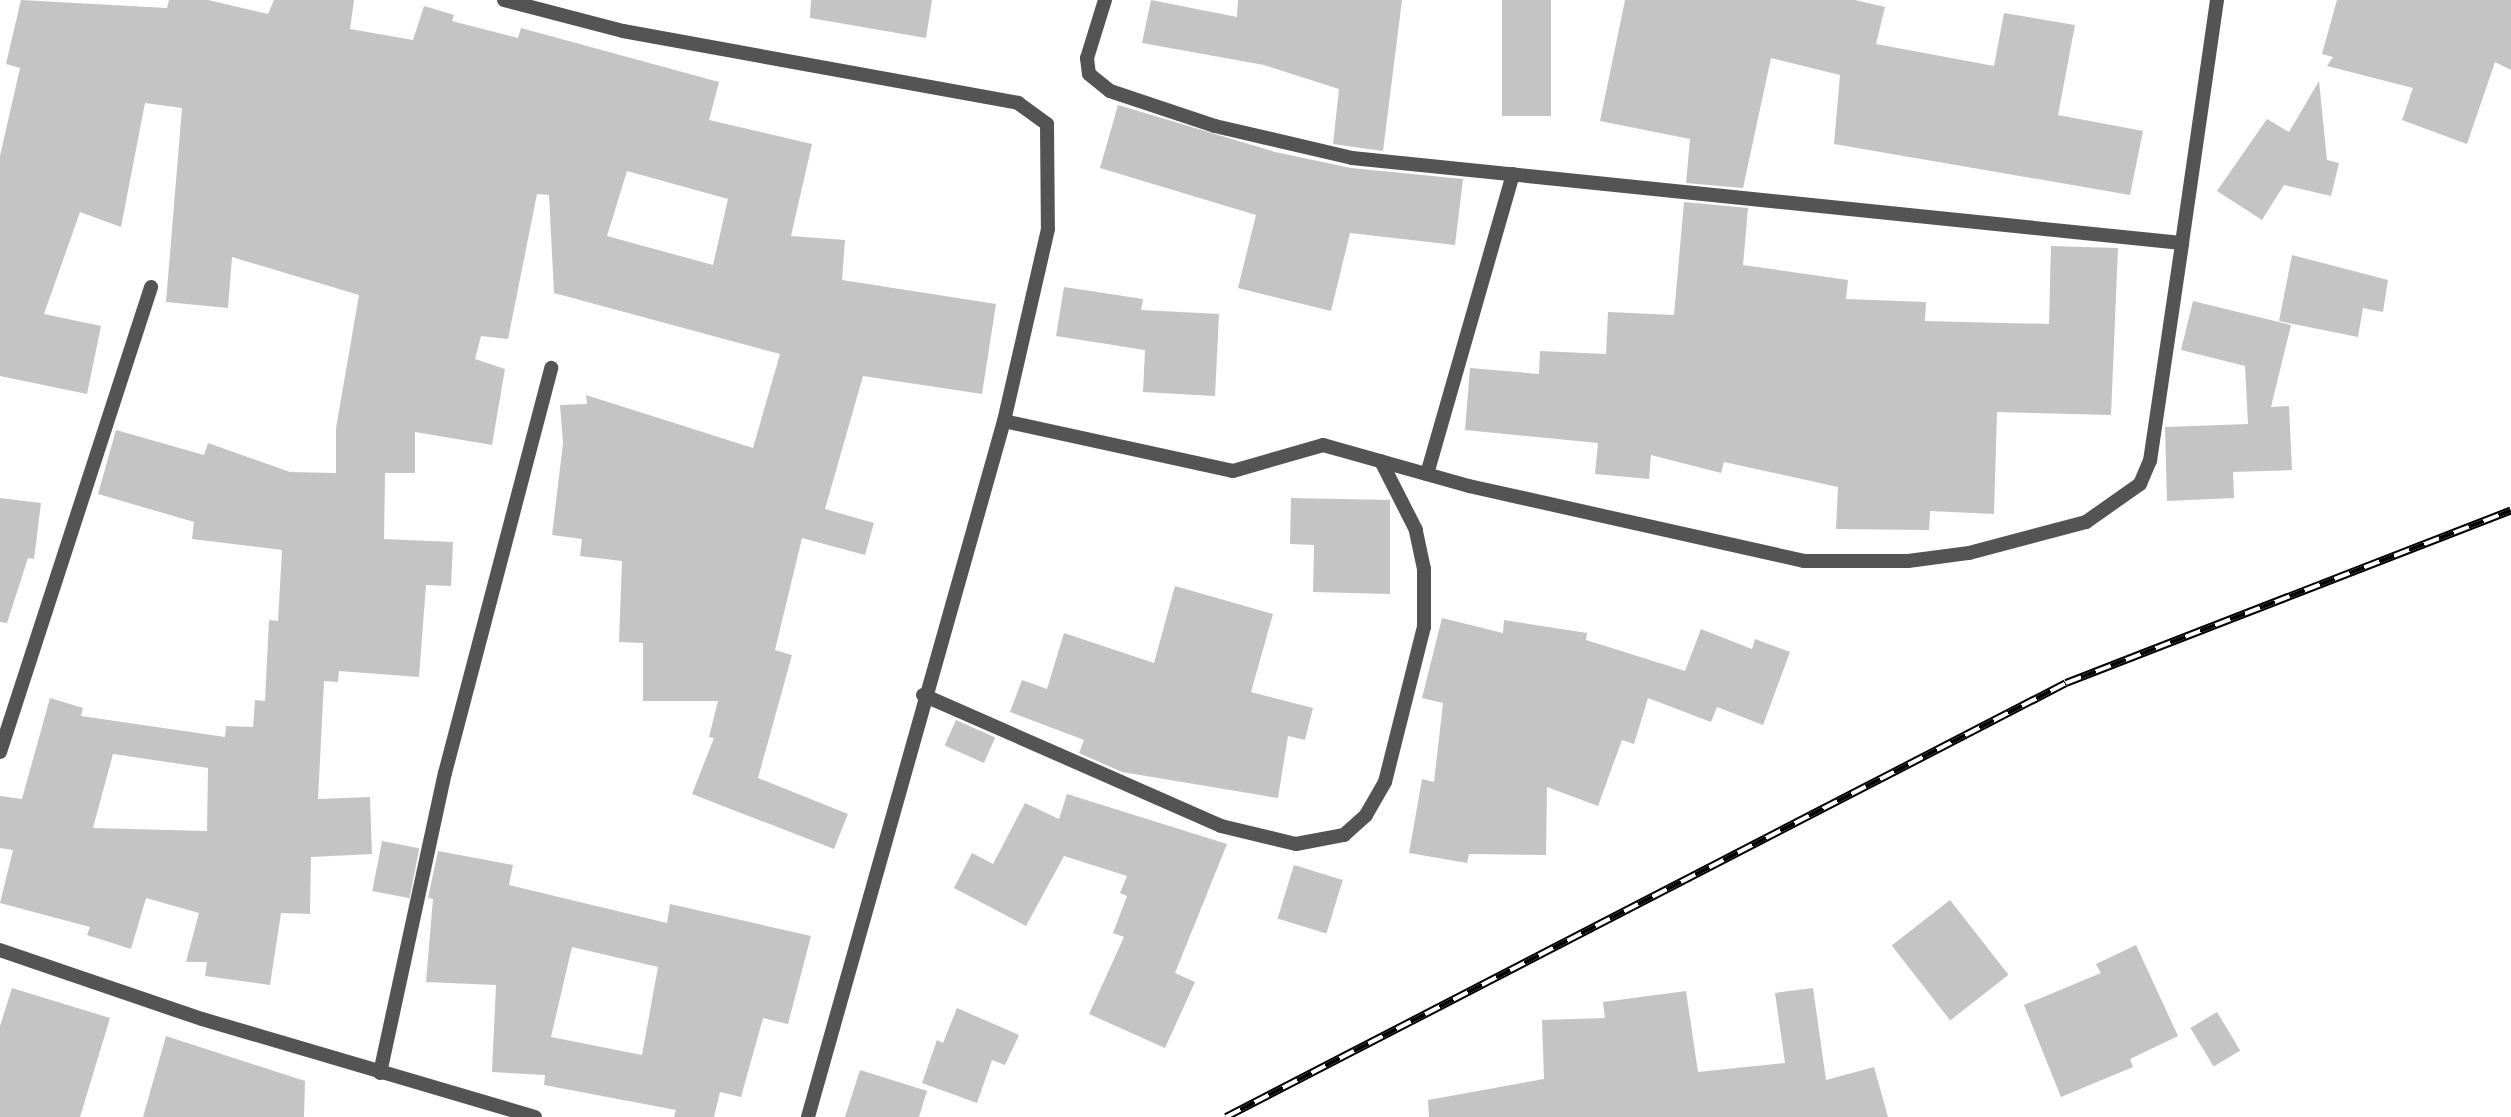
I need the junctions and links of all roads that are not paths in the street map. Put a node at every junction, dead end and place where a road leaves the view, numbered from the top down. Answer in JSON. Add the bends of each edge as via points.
{"nodes":[{"id":1,"x":504,"y":0,"type":"edge"},
{"id":2,"x":1105,"y":0,"type":"edge"},
{"id":3,"x":2217,"y":0,"type":"edge"},
{"id":4,"x":1513,"y":174,"type":"junction"},
{"id":5,"x":2182,"y":243,"type":"junction"},
{"id":6,"x":151,"y":287,"type":"dead end"},
{"id":7,"x":551,"y":368,"type":"dead end"},
{"id":8,"x":1004,"y":421,"type":"junction"},
{"id":9,"x":1381,"y":461,"type":"junction"},
{"id":10,"x":1422,"y":473,"type":"junction"},
{"id":11,"x":1402,"y":496,"type":"junction"},
{"id":12,"x":923,"y":695,"type":"junction"},
{"id":13,"x":0,"y":752,"type":"edge"},
{"id":14,"x":0,"y":950,"type":"edge"},
{"id":15,"x":380,"y":1073,"type":"junction"},
{"id":16,"x":535,"y":1117,"type":"edge"},
{"id":17,"x":808,"y":1117,"type":"edge"}],
"edges":[{"from":1,"to":8,"type":"street","via":[[623,31],[1018,103],[1035,111],[1047,124],[1048,229]]},
{"from":2,"to":4,"type":"street","via":[[1087,58],[1089,74],[1110,90],[1215,126],[1352,158]]},
{"from":3,"to":5,"type":"street"},
{"from":4,"to":5,"type":"street"},
{"from":4,"to":10,"type":"street"},
{"from":5,"to":10,"type":"street","via":[[2150,461],[2140,484],[2086,522],[2036,537],[1908,561],[1804,561]]},
{"from":6,"to":13,"type":"street"},
{"from":7,"to":15,"type":"street","via":[[444,773]]},
{"from":8,"to":9,"type":"street","via":[[1203,468],[1233,471],[1323,445]]},
{"from":8,"to":12,"type":"street"},
{"from":9,"to":10,"type":"street"},
{"from":9,"to":11,"type":"street"},
{"from":10,"to":11,"type":"street"},
{"from":11,"to":12,"type":"street","via":[[1424,569],[1424,626],[1385,782],[1366,815],[1344,835],[1296,844],[1222,826]]},
{"from":12,"to":17,"type":"street"},
{"from":14,"to":15,"type":"street"},
{"from":15,"to":16,"type":"street"}]}
